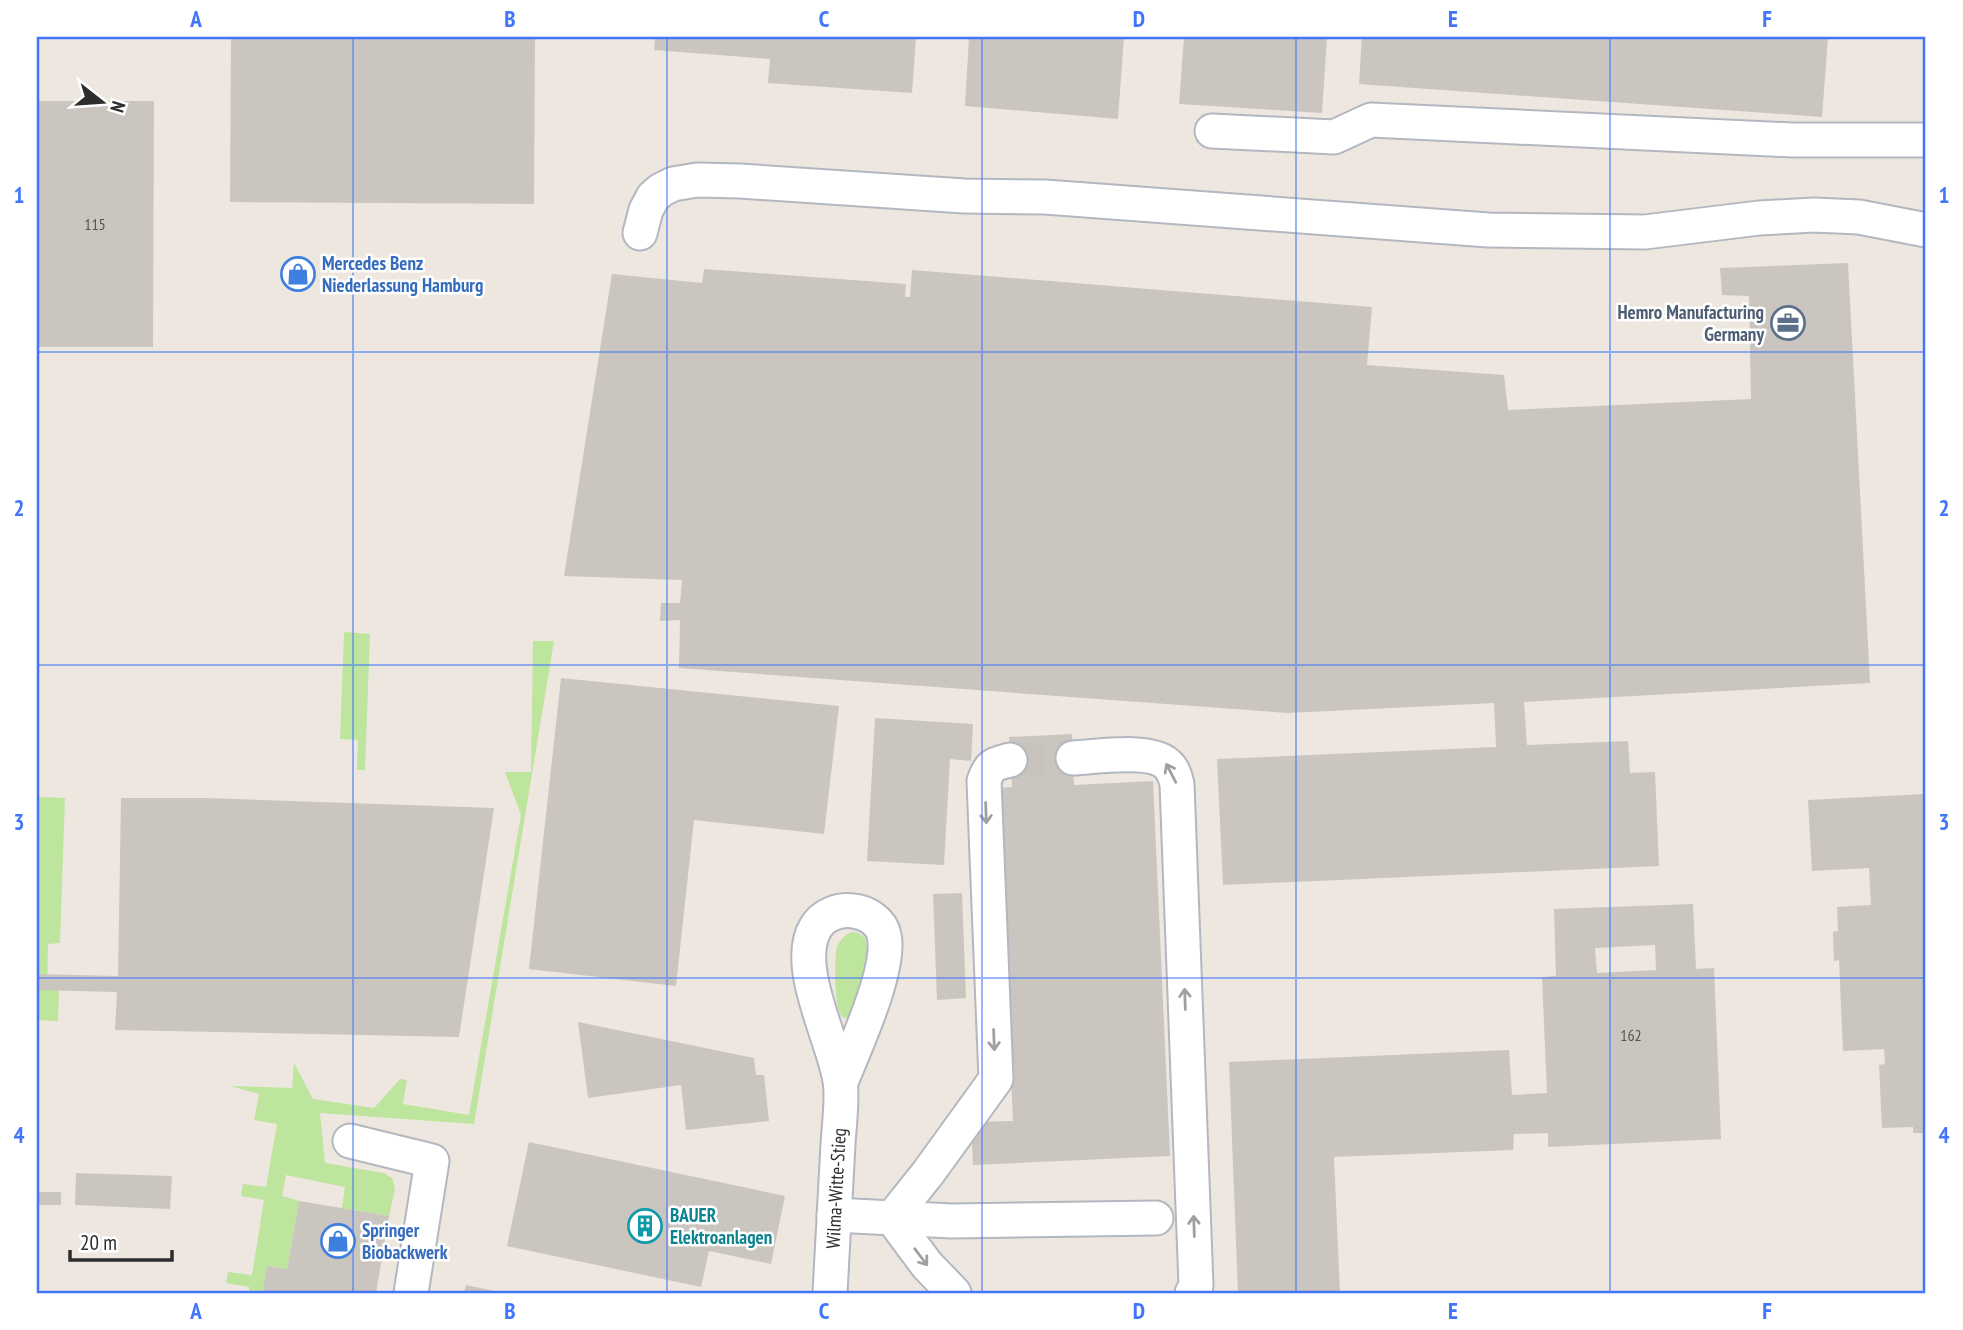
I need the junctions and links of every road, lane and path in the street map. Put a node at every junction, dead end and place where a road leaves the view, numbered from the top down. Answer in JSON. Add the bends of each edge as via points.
{"nodes":[{"id":1,"x":1212,"y":131,"type":"dead end"},
{"id":2,"x":1926,"y":140,"type":"edge"},
{"id":3,"x":1926,"y":230,"type":"edge"},
{"id":4,"x":640,"y":233,"type":"dead end"},
{"id":5,"x":1073,"y":758,"type":"tunnel mouth"},
{"id":6,"x":1010,"y":760,"type":"tunnel mouth"},
{"id":7,"x":841,"y":1082,"type":"dead end"},
{"id":8,"x":350,"y":1141,"type":"dead end"},
{"id":9,"x":834,"y":1215,"type":"junction"},
{"id":10,"x":892,"y":1218,"type":"junction"},
{"id":11,"x":1156,"y":1218,"type":"dead end"},
{"id":12,"x":411,"y":1293,"type":"edge"},
{"id":13,"x":830,"y":1293,"type":"edge"},
{"id":14,"x":954,"y":1293,"type":"edge"},
{"id":15,"x":1192,"y":1293,"type":"edge"}],
"edges":[{"from":1,"to":2,"type":"street","via":[[1334,137],[1371,120],[1792,140]]},
{"from":3,"to":4,"type":"street","via":[[1859,217],[1814,215],[1645,232],[1488,230],[1045,197],[698,180],[673,184],[653,197]]},
{"from":15,"to":5,"type":"street","one_way":true,"via":[[1196,1286],[1177,784],[1170,766],[1158,758]]},
{"from":6,"to":10,"type":"street","one_way":true,"via":[[995,764],[984,781],[996,1079]]},
{"from":7,"to":9,"type":"street","name":"Wilma-Witte-Stieg"},
{"from":8,"to":12,"type":"street","via":[[432,1161]]},
{"from":9,"to":10,"type":"street"},
{"from":9,"to":13,"type":"street","name":"Wilma-Witte-Stieg"},
{"from":10,"to":11,"type":"street"},
{"from":10,"to":14,"type":"street","one_way":true}]}
